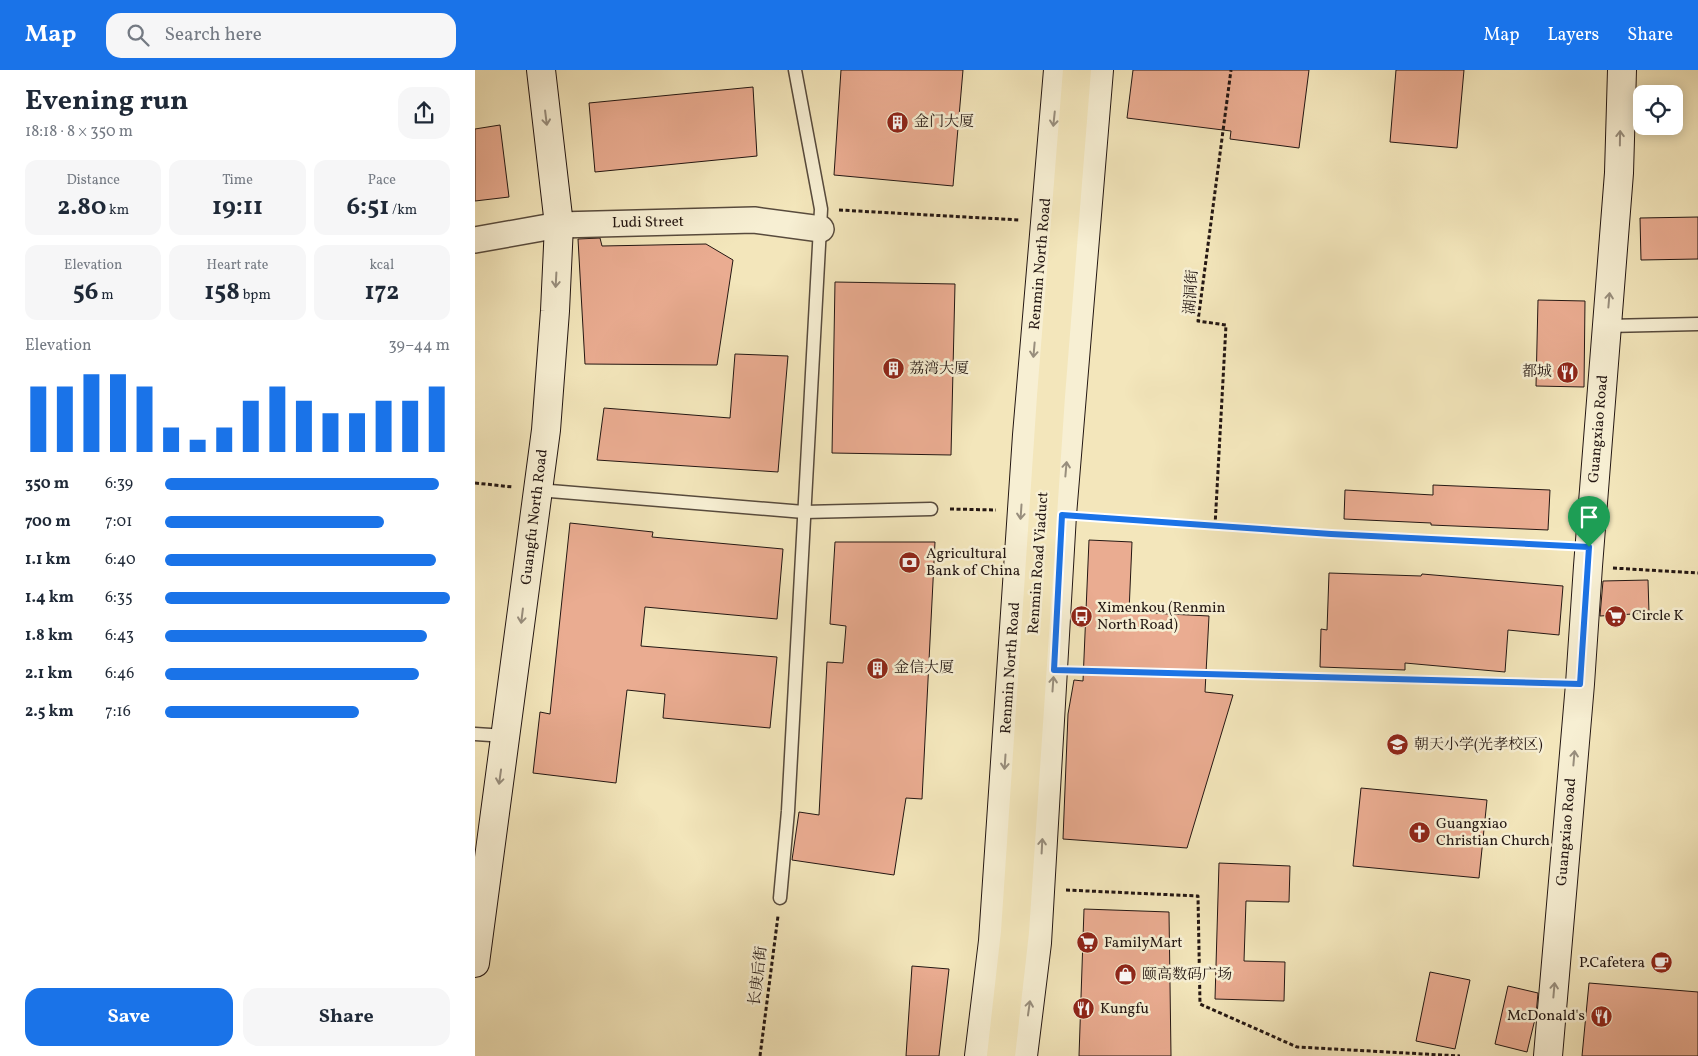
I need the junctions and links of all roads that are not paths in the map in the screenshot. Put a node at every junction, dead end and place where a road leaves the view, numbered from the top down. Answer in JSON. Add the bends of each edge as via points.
{"nodes":[{"id":1,"x":541,"y":70,"type":"edge"},
{"id":2,"x":795,"y":70,"type":"edge"},
{"id":3,"x":1058,"y":70,"type":"edge"},
{"id":4,"x":1077,"y":70,"type":"edge"},
{"id":5,"x":1099,"y":70,"type":"edge"},
{"id":6,"x":1622,"y":70,"type":"edge"},
{"id":7,"x":821,"y":219,"type":"junction"},
{"id":8,"x":559,"y":225,"type":"junction"},
{"id":9,"x":475,"y":240,"type":"edge"},
{"id":10,"x":1698,"y":324,"type":"edge"},
{"id":11,"x":1607,"y":326,"type":"junction"},
{"id":12,"x":538,"y":490,"type":"junction"},
{"id":13,"x":931,"y":509,"type":"road end"},
{"id":14,"x":804,"y":512,"type":"junction"},
{"id":15,"x":475,"y":734,"type":"edge"},
{"id":16,"x":506,"y":736,"type":"junction"},
{"id":17,"x":780,"y":898,"type":"road end"},
{"id":18,"x":475,"y":963,"type":"edge"},
{"id":19,"x":979,"y":1056,"type":"edge"},
{"id":20,"x":1001,"y":1056,"type":"edge"},
{"id":21,"x":1023,"y":1056,"type":"edge"},
{"id":22,"x":1549,"y":1056,"type":"edge"}],
"edges":[{"from":1,"to":8,"type":"main road","name":"Guangfu North Road","one_way":true},
{"from":2,"to":7,"type":"lane"},
{"from":3,"to":19,"type":"main road","name":"Renmin North Road","one_way":true,"via":[[1021,511],[993,940]]},
{"from":4,"to":20,"type":"main road","name":"Renmin Road Viaduct","via":[[1049,416],[1015,932]]},
{"from":21,"to":5,"type":"main road","one_way":true,"via":[[1037,943],[1062,515]]},
{"from":11,"to":6,"type":"main road","name":"Guangxiao Road","one_way":true,"via":[[1619,173]]},
{"from":7,"to":8,"type":"street","name":"Ludi Street"},
{"from":7,"to":14,"type":"lane"},
{"from":8,"to":9,"type":"street","name":"Ludi Street"},
{"from":8,"to":12,"type":"main road","name":"Guangfu North Road","one_way":true,"via":[[546,430]]},
{"from":10,"to":11,"type":"lane"},
{"from":22,"to":11,"type":"main road","name":"Guangxiao Road","one_way":true},
{"from":12,"to":14,"type":"lane"},
{"from":12,"to":16,"type":"main road","name":"Guangfu North Road","one_way":true},
{"from":13,"to":14,"type":"lane"},
{"from":14,"to":17,"type":"lane","via":[[788,811]]},
{"from":15,"to":16,"type":"lane"},
{"from":16,"to":18,"type":"main road","name":"Guangfu North Road","one_way":true}]}
